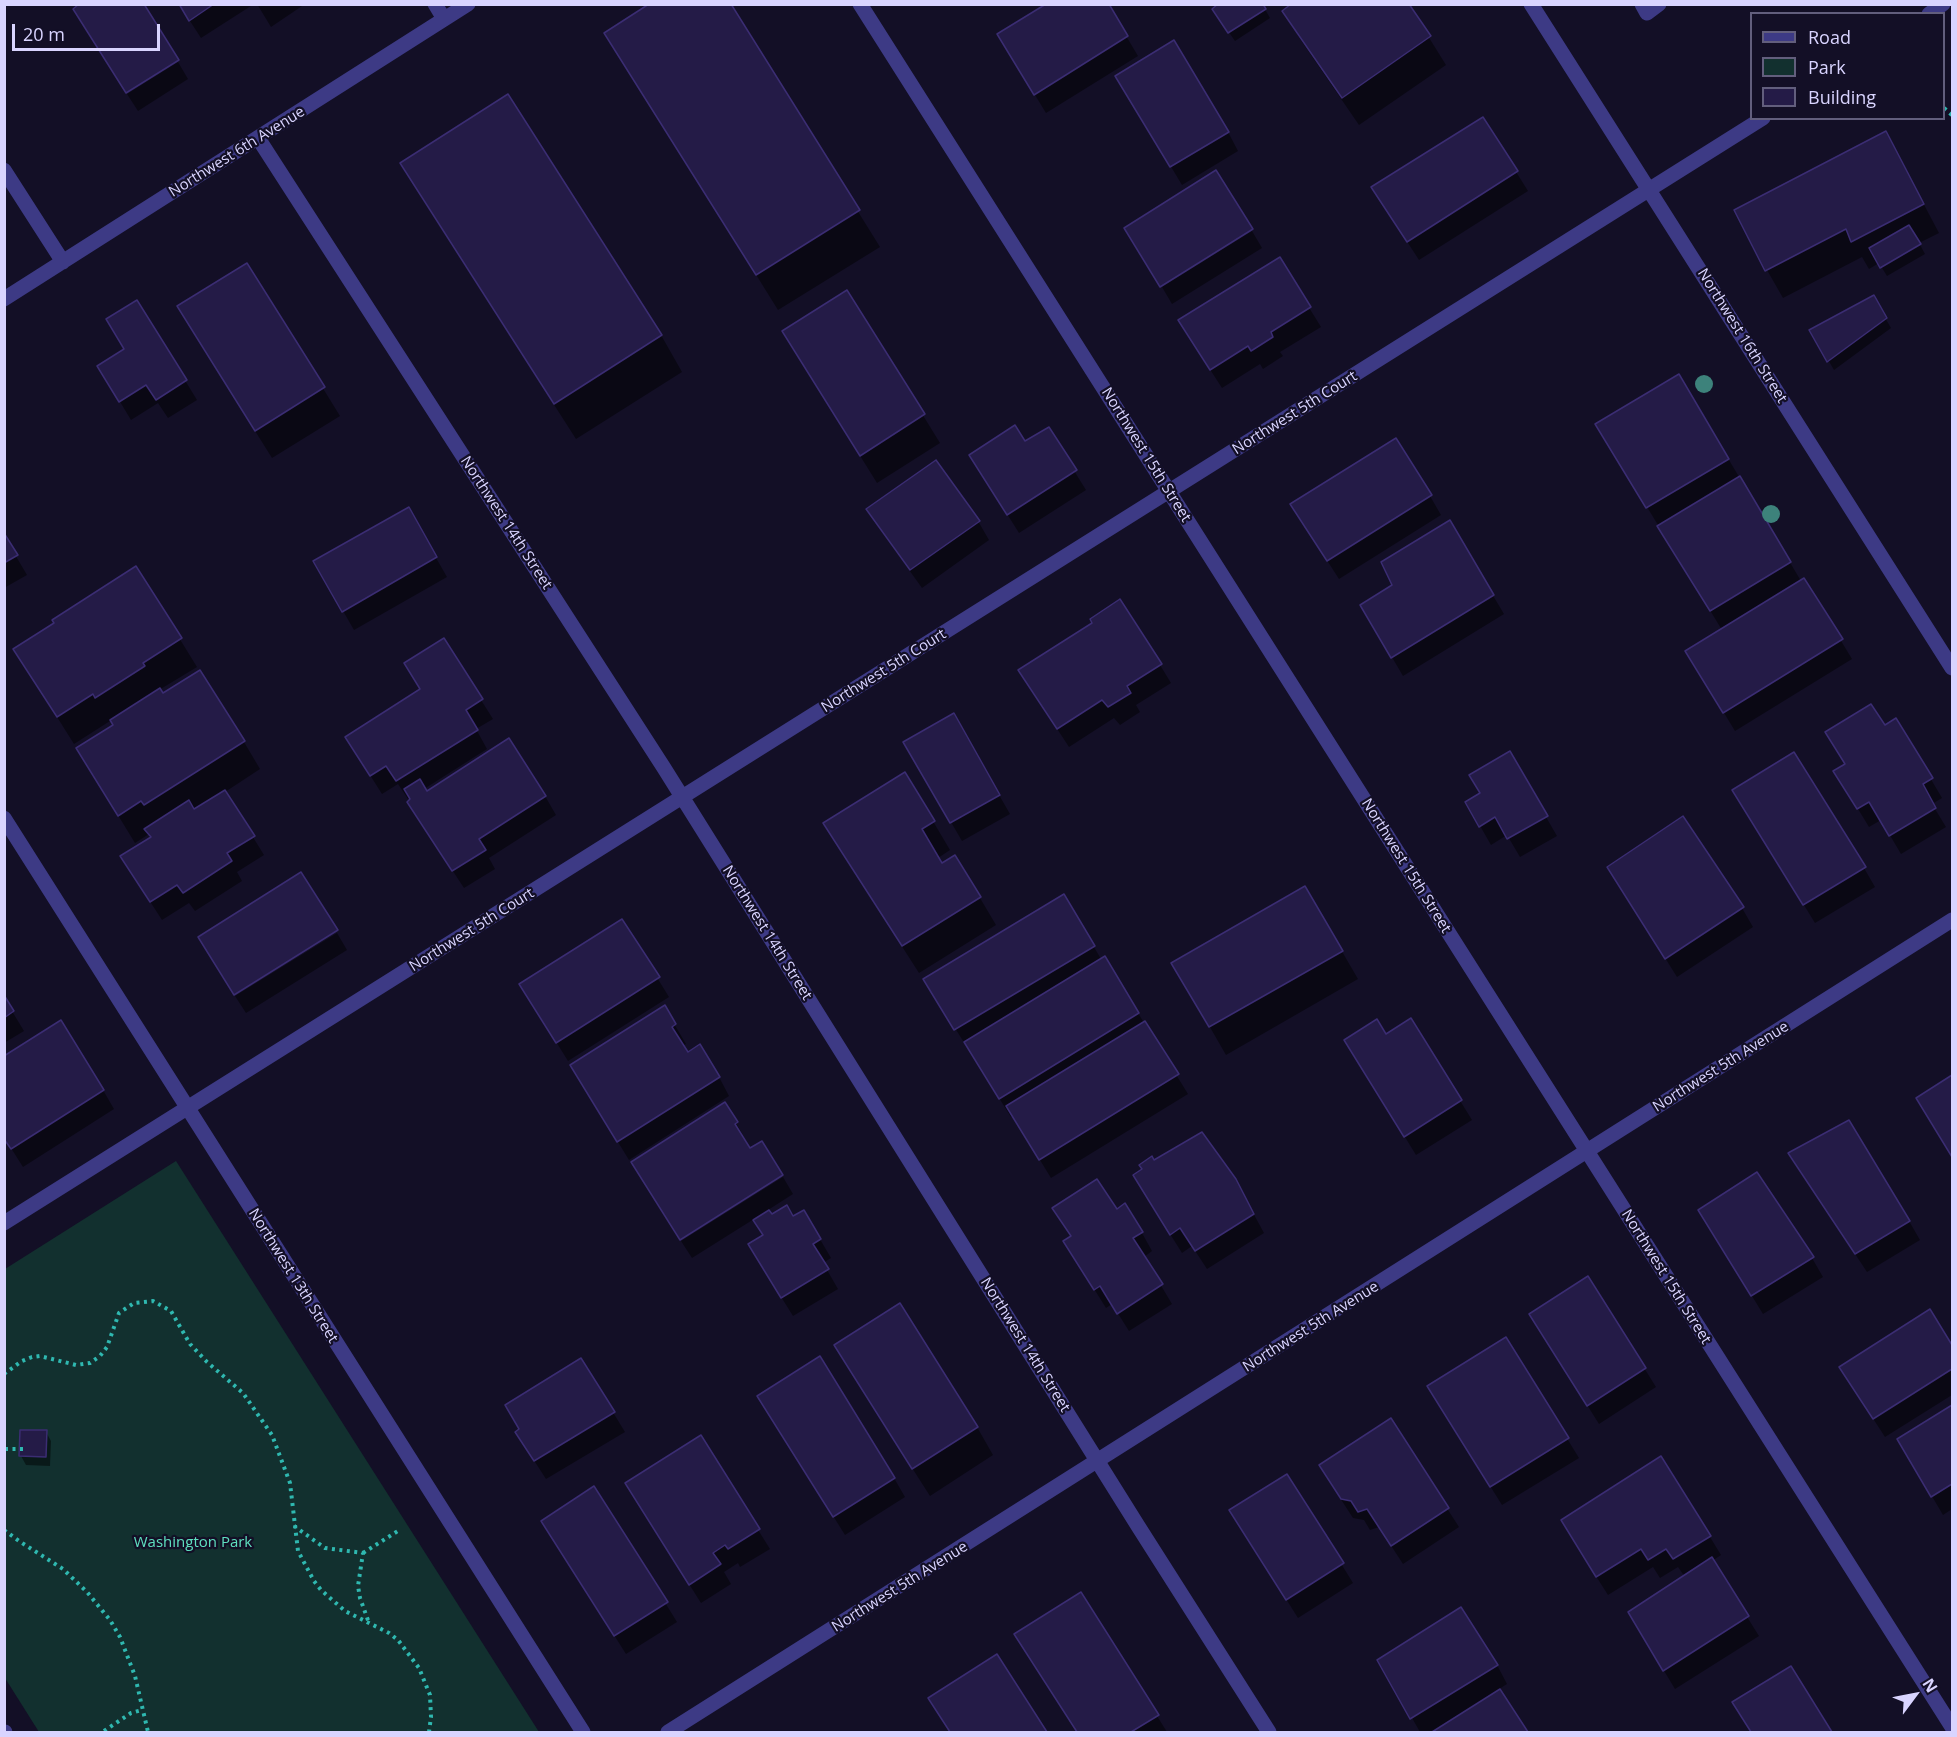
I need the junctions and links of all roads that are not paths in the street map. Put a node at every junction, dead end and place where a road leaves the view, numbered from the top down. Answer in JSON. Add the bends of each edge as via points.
{"nodes":[{"id":1,"x":435,"y":4,"type":"edge"},
{"id":2,"x":468,"y":4,"type":"edge"},
{"id":3,"x":860,"y":4,"type":"edge"},
{"id":4,"x":1531,"y":4,"type":"edge"},
{"id":5,"x":1642,"y":4,"type":"edge"},
{"id":6,"x":1659,"y":4,"type":"edge"},
{"id":7,"x":444,"y":19,"type":"junction"},
{"id":8,"x":1760,"y":120,"type":"edge"},
{"id":9,"x":258,"y":138,"type":"junction"},
{"id":10,"x":4,"y":170,"type":"edge"},
{"id":11,"x":1649,"y":190,"type":"junction"},
{"id":12,"x":63,"y":262,"type":"junction"},
{"id":13,"x":4,"y":299,"type":"edge"},
{"id":14,"x":1170,"y":492,"type":"junction"},
{"id":15,"x":1953,"y":668,"type":"edge"},
{"id":16,"x":683,"y":798,"type":"junction"},
{"id":17,"x":4,"y":818,"type":"edge"},
{"id":18,"x":1953,"y":920,"type":"edge"},
{"id":19,"x":188,"y":1109,"type":"junction"},
{"id":20,"x":1586,"y":1152,"type":"junction"},
{"id":21,"x":4,"y":1223,"type":"edge"},
{"id":22,"x":1099,"y":1462,"type":"junction"},
{"id":23,"x":1953,"y":1727,"type":"edge"},
{"id":24,"x":583,"y":1732,"type":"edge"},
{"id":25,"x":668,"y":1732,"type":"edge"},
{"id":26,"x":1269,"y":1732,"type":"edge"}],
"edges":[{"from":1,"to":7,"type":"street"},
{"from":2,"to":7,"type":"street","name":"Northwest 6th Avenue"},
{"from":3,"to":14,"type":"street","name":"Northwest 15th Street"},
{"from":4,"to":11,"type":"street","name":"Northwest 16th Street"},
{"from":5,"to":6,"type":"street","via":[[1647,13]]},
{"from":7,"to":9,"type":"street","name":"Northwest 6th Avenue"},
{"from":8,"to":11,"type":"street","name":"Northwest 5th Court"},
{"from":9,"to":12,"type":"street","name":"Northwest 6th Avenue"},
{"from":9,"to":16,"type":"street","name":"Northwest 14th Street"},
{"from":10,"to":12,"type":"street"},
{"from":11,"to":14,"type":"street","name":"Northwest 5th Court"},
{"from":11,"to":15,"type":"street","name":"Northwest 16th Street"},
{"from":12,"to":13,"type":"street","name":"Northwest 6th Avenue"},
{"from":14,"to":16,"type":"street","name":"Northwest 5th Court"},
{"from":14,"to":20,"type":"street","name":"Northwest 15th Street"},
{"from":16,"to":19,"type":"street","name":"Northwest 5th Court"},
{"from":16,"to":22,"type":"street","name":"Northwest 14th Street"},
{"from":17,"to":19,"type":"street","name":"Northwest 13th Street"},
{"from":18,"to":20,"type":"street","name":"Northwest 5th Avenue"},
{"from":19,"to":21,"type":"street","name":"Northwest 5th Court"},
{"from":19,"to":24,"type":"street","name":"Northwest 13th Street"},
{"from":20,"to":22,"type":"street","name":"Northwest 5th Avenue"},
{"from":20,"to":23,"type":"street","name":"Northwest 15th Street"},
{"from":22,"to":25,"type":"street","name":"Northwest 5th Avenue"},
{"from":22,"to":26,"type":"street","name":"Northwest 14th Street"}]}
